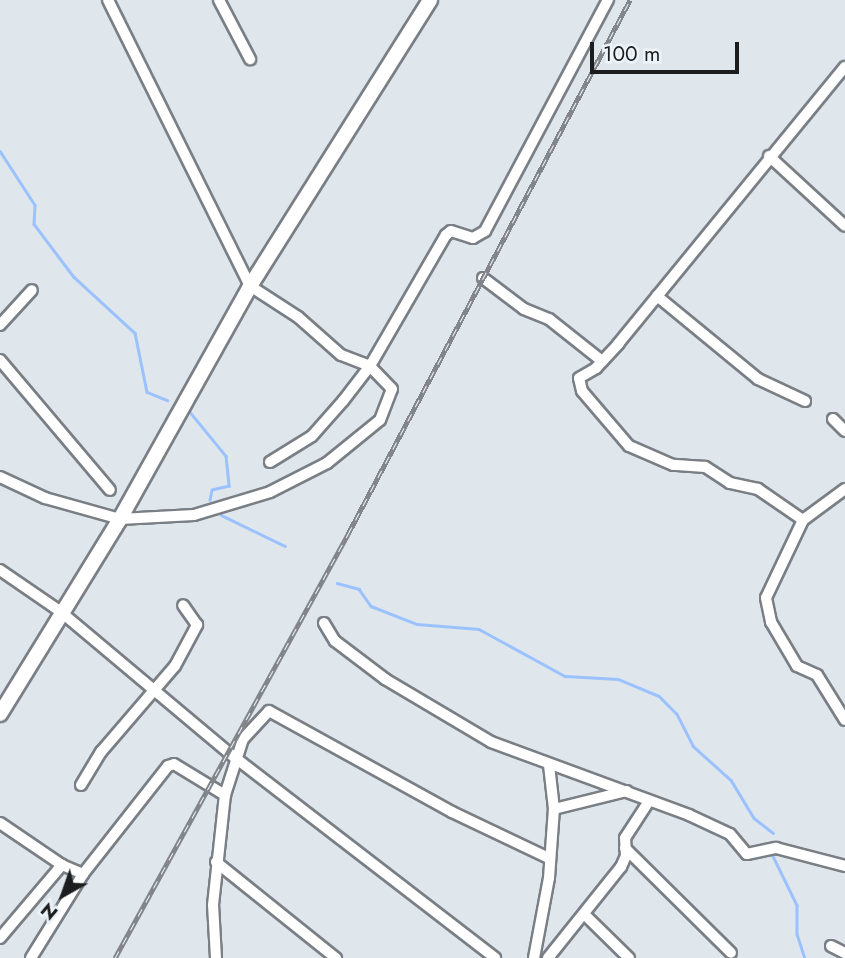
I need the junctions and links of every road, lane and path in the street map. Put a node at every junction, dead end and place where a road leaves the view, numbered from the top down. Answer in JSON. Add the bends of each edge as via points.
{"nodes":[{"id":1,"x":108,"y":0,"type":"edge"},
{"id":2,"x":219,"y":0,"type":"edge"},
{"id":3,"x":430,"y":0,"type":"edge"},
{"id":4,"x":608,"y":0,"type":"edge"},
{"id":5,"x":250,"y":59,"type":"dead end"},
{"id":6,"x":845,"y":67,"type":"edge"},
{"id":7,"x":768,"y":156,"type":"junction"},
{"id":8,"x":845,"y":226,"type":"edge"},
{"id":9,"x":483,"y":278,"type":"dead end"},
{"id":10,"x":250,"y":286,"type":"junction"},
{"id":11,"x":32,"y":290,"type":"dead end"},
{"id":12,"x":657,"y":296,"type":"junction"},
{"id":13,"x":0,"y":325,"type":"edge"},
{"id":14,"x":0,"y":359,"type":"edge"},
{"id":15,"x":602,"y":361,"type":"junction"},
{"id":16,"x":370,"y":366,"type":"junction"},
{"id":17,"x":805,"y":401,"type":"dead end"},
{"id":18,"x":833,"y":419,"type":"dead end"},
{"id":19,"x":845,"y":431,"type":"edge"},
{"id":20,"x":270,"y":462,"type":"dead end"},
{"id":21,"x":0,"y":477,"type":"edge"},
{"id":22,"x":845,"y":489,"type":"edge"},
{"id":23,"x":110,"y":490,"type":"dead end"},
{"id":24,"x":120,"y":519,"type":"junction"},
{"id":25,"x":803,"y":520,"type":"junction"},
{"id":26,"x":0,"y":570,"type":"edge"},
{"id":27,"x":183,"y":605,"type":"dead end"},
{"id":28,"x":61,"y":612,"type":"junction"},
{"id":29,"x":324,"y":624,"type":"dead end"},
{"id":30,"x":158,"y":689,"type":"junction"},
{"id":31,"x":6,"y":693,"type":"edge"},
{"id":32,"x":0,"y":715,"type":"edge"},
{"id":33,"x":845,"y":720,"type":"edge"},
{"id":34,"x":235,"y":757,"type":"junction"},
{"id":35,"x":549,"y":765,"type":"junction"},
{"id":36,"x":81,"y":785,"type":"dead end"},
{"id":37,"x":627,"y":791,"type":"junction"},
{"id":38,"x":225,"y":795,"type":"junction"},
{"id":39,"x":649,"y":801,"type":"junction"},
{"id":40,"x":554,"y":808,"type":"junction"},
{"id":41,"x":0,"y":823,"type":"edge"},
{"id":42,"x":624,"y":848,"type":"junction"},
{"id":43,"x":549,"y":858,"type":"junction"},
{"id":44,"x":216,"y":862,"type":"junction"},
{"id":45,"x":62,"y":865,"type":"junction"},
{"id":46,"x":845,"y":866,"type":"edge"},
{"id":47,"x":83,"y":874,"type":"junction"},
{"id":48,"x":584,"y":914,"type":"junction"},
{"id":49,"x":0,"y":938,"type":"edge"},
{"id":50,"x":831,"y":946,"type":"dead end"},
{"id":51,"x":732,"y":953,"type":"dead end"},
{"id":52,"x":845,"y":953,"type":"edge"},
{"id":53,"x":31,"y":958,"type":"edge"},
{"id":54,"x":216,"y":958,"type":"edge"},
{"id":55,"x":336,"y":958,"type":"edge"},
{"id":56,"x":495,"y":958,"type":"edge"},
{"id":57,"x":534,"y":958,"type":"edge"},
{"id":58,"x":548,"y":958,"type":"edge"},
{"id":59,"x":629,"y":958,"type":"edge"}],
"edges":[{"from":1,"to":10,"type":"street"},
{"from":2,"to":5,"type":"street"},
{"from":3,"to":10,"type":"highway"},
{"from":4,"to":16,"type":"street","via":[[485,231],[473,238],[451,231],[446,235]]},
{"from":6,"to":7,"type":"street"},
{"from":7,"to":8,"type":"street"},
{"from":7,"to":12,"type":"street"},
{"from":9,"to":15,"type":"street","via":[[524,309],[549,319]]},
{"from":10,"to":16,"type":"street","via":[[298,317],[341,355]]},
{"from":10,"to":24,"type":"highway"},
{"from":11,"to":13,"type":"street"},
{"from":12,"to":15,"type":"street"},
{"from":12,"to":17,"type":"street","via":[[758,379]]},
{"from":14,"to":23,"type":"street"},
{"from":15,"to":25,"type":"street","via":[[579,378],[582,391],[629,446],[673,465],[705,467],[730,482],[758,489]]},
{"from":16,"to":20,"type":"street","via":[[313,436]]},
{"from":16,"to":24,"type":"street","via":[[390,383],[385,411],[370,431],[327,463],[233,505],[194,515]]},
{"from":18,"to":19,"type":"street"},
{"from":21,"to":24,"type":"street","via":[[45,498]]},
{"from":22,"to":25,"type":"street"},
{"from":24,"to":28,"type":"highway"},
{"from":25,"to":33,"type":"street","via":[[766,598],[767,612],[797,666],[817,675]]},
{"from":26,"to":28,"type":"street"},
{"from":27,"to":30,"type":"street","via":[[198,625]]},
{"from":28,"to":30,"type":"street"},
{"from":28,"to":31,"type":"highway"},
{"from":29,"to":35,"type":"street","via":[[335,641],[422,705],[491,742]]},
{"from":30,"to":34,"type":"street"},
{"from":30,"to":36,"type":"street","via":[[101,752]]},
{"from":31,"to":32,"type":"highway"},
{"from":34,"to":38,"type":"street"},
{"from":34,"to":43,"type":"street","via":[[261,715],[269,711],[453,812]]},
{"from":34,"to":56,"type":"street"},
{"from":35,"to":37,"type":"street"},
{"from":35,"to":40,"type":"street"},
{"from":37,"to":39,"type":"street"},
{"from":37,"to":40,"type":"street"},
{"from":38,"to":44,"type":"street"},
{"from":38,"to":47,"type":"street","via":[[172,763]]},
{"from":39,"to":42,"type":"street","via":[[625,838]]},
{"from":39,"to":46,"type":"street","via":[[730,834],[747,854],[776,848]]},
{"from":40,"to":43,"type":"street"},
{"from":41,"to":45,"type":"street"},
{"from":42,"to":48,"type":"street","via":[[621,867]]},
{"from":42,"to":51,"type":"street"},
{"from":43,"to":57,"type":"street"},
{"from":44,"to":54,"type":"street"},
{"from":44,"to":55,"type":"street"},
{"from":45,"to":47,"type":"street"},
{"from":45,"to":49,"type":"street"},
{"from":47,"to":53,"type":"street"},
{"from":48,"to":58,"type":"street"},
{"from":48,"to":59,"type":"street"},
{"from":50,"to":52,"type":"street"}]}
